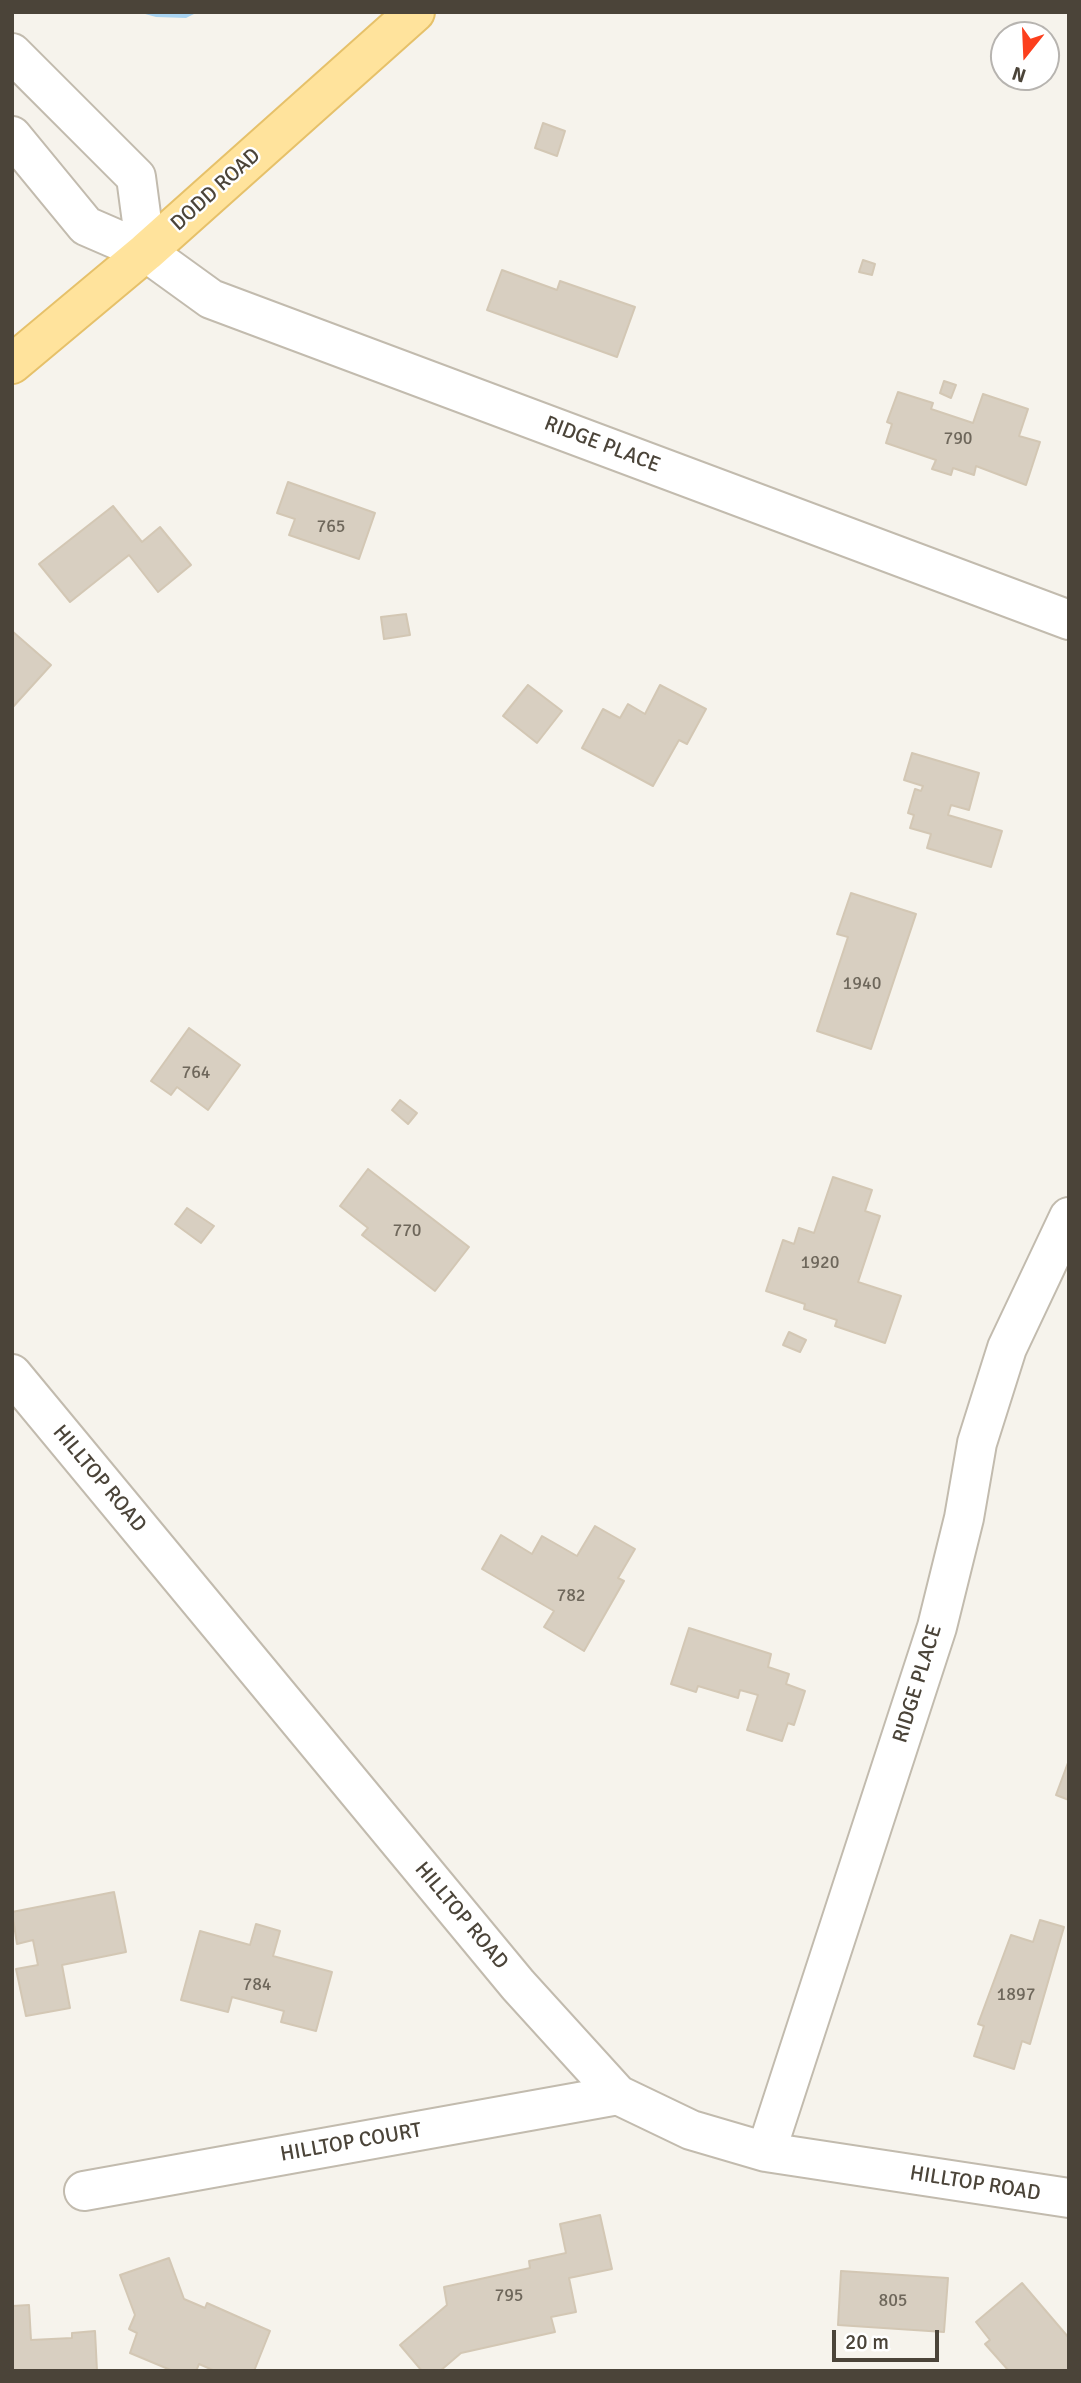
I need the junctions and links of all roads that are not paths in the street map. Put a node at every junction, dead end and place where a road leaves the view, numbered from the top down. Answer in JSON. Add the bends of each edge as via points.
{"nodes":[{"id":1,"x":415,"y":12,"type":"edge"},
{"id":2,"x":12,"y":53,"type":"edge"},
{"id":3,"x":12,"y":135,"type":"edge"},
{"id":4,"x":146,"y":252,"type":"junction"},
{"id":5,"x":12,"y":364,"type":"edge"},
{"id":6,"x":1069,"y":620,"type":"edge"},
{"id":7,"x":1069,"y":1217,"type":"edge"},
{"id":8,"x":12,"y":1374,"type":"edge"},
{"id":9,"x":618,"y":2095,"type":"junction"},
{"id":10,"x":766,"y":2152,"type":"junction"},
{"id":11,"x":84,"y":2191,"type":"dead end"},
{"id":12,"x":1069,"y":2198,"type":"edge"}],
"edges":[{"from":1,"to":4,"type":"main road","name":"DODD ROAD"},
{"from":2,"to":4,"type":"street","via":[[136,177]]},
{"from":3,"to":4,"type":"street","name":"RIDGE PLACE","via":[[86,226]]},
{"from":4,"to":5,"type":"main road","name":"DODD ROAD"},
{"from":4,"to":6,"type":"street","name":"RIDGE PLACE","via":[[211,299]]},
{"from":7,"to":10,"type":"street","name":"RIDGE PLACE","via":[[1007,1348],[977,1443],[937,1627]]},
{"from":8,"to":9,"type":"street","name":"HILLTOP ROAD","via":[[519,1985]]},
{"from":9,"to":10,"type":"street","name":"HILLTOP ROAD","via":[[691,2130]]},
{"from":9,"to":11,"type":"street","name":"HILLTOP COURT"},
{"from":10,"to":12,"type":"street","name":"HILLTOP ROAD"}]}
